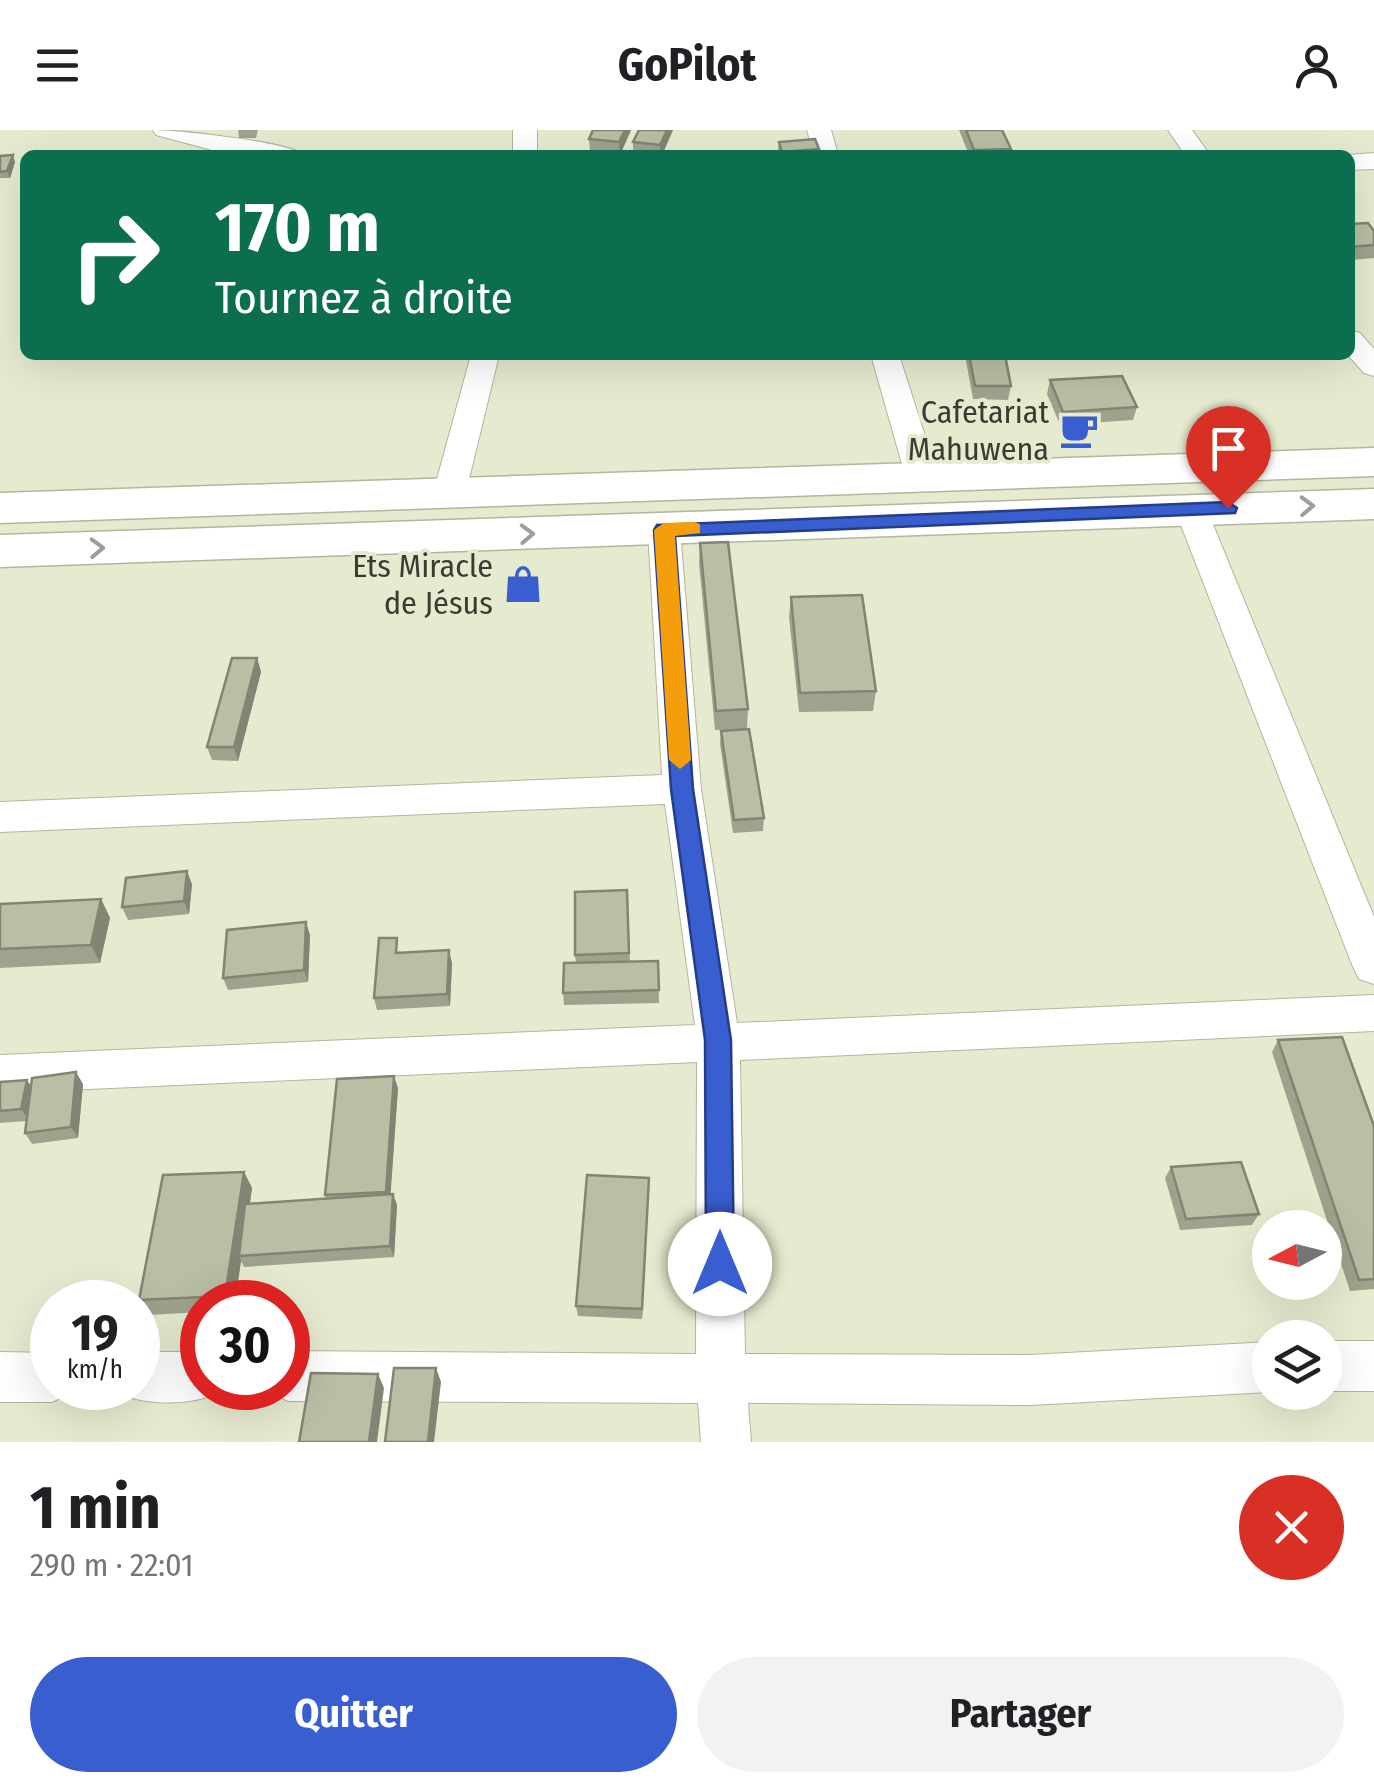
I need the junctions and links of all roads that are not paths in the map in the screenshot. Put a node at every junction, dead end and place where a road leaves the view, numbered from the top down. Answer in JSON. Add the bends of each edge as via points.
{"nodes":[{"id":1,"x":165,"y":130,"type":"edge"},
{"id":2,"x":250,"y":150,"type":"edge"},
{"id":3,"x":1355,"y":344,"type":"edge"},
{"id":4,"x":483,"y":360,"type":"edge"},
{"id":5,"x":887,"y":360,"type":"edge"},
{"id":6,"x":1374,"y":367,"type":"edge"},
{"id":7,"x":1374,"y":452,"type":"edge"},
{"id":8,"x":1374,"y":462,"type":"edge"},
{"id":9,"x":918,"y":464,"type":"junction"},
{"id":10,"x":454,"y":480,"type":"junction"},
{"id":11,"x":0,"y":494,"type":"edge"},
{"id":12,"x":1374,"y":504,"type":"edge"},
{"id":13,"x":0,"y":508,"type":"edge"},
{"id":14,"x":1191,"y":510,"type":"junction"},
{"id":15,"x":664,"y":530,"type":"junction"},
{"id":16,"x":0,"y":551,"type":"edge"},
{"id":17,"x":682,"y":789,"type":"junction"},
{"id":18,"x":0,"y":817,"type":"edge"},
{"id":19,"x":1374,"y":967,"type":"edge"},
{"id":20,"x":1374,"y":1013,"type":"edge"},
{"id":21,"x":718,"y":1040,"type":"junction"},
{"id":22,"x":0,"y":1074,"type":"edge"},
{"id":23,"x":1342,"y":1366,"type":"edge"},
{"id":24,"x":1374,"y":1366,"type":"edge"},
{"id":25,"x":1252,"y":1368,"type":"edge"},
{"id":26,"x":721,"y":1375,"type":"junction"},
{"id":27,"x":310,"y":1376,"type":"edge"},
{"id":28,"x":0,"y":1377,"type":"edge"},
{"id":29,"x":30,"y":1377,"type":"edge"},
{"id":30,"x":726,"y":1442,"type":"edge"}],
"edges":[{"from":1,"to":2,"type":"street"},
{"from":3,"to":6,"type":"street"},
{"from":4,"to":10,"type":"street"},
{"from":5,"to":9,"type":"street"},
{"from":7,"to":9,"type":"street"},
{"from":8,"to":13,"type":"highway"},
{"from":9,"to":10,"type":"street"},
{"from":10,"to":11,"type":"street"},
{"from":14,"to":12,"type":"highway","one_way":true},
{"from":14,"to":15,"type":"highway"},
{"from":14,"to":19,"type":"street"},
{"from":16,"to":15,"type":"highway","one_way":true},
{"from":15,"to":17,"type":"street"},
{"from":17,"to":18,"type":"street"},
{"from":17,"to":21,"type":"street"},
{"from":20,"to":21,"type":"street"},
{"from":21,"to":22,"type":"street"},
{"from":21,"to":26,"type":"street"},
{"from":23,"to":24,"type":"street"},
{"from":25,"to":26,"type":"street","via":[[1030,1380]]},
{"from":26,"to":27,"type":"street"},
{"from":26,"to":30,"type":"street"},
{"from":28,"to":29,"type":"street"}]}
